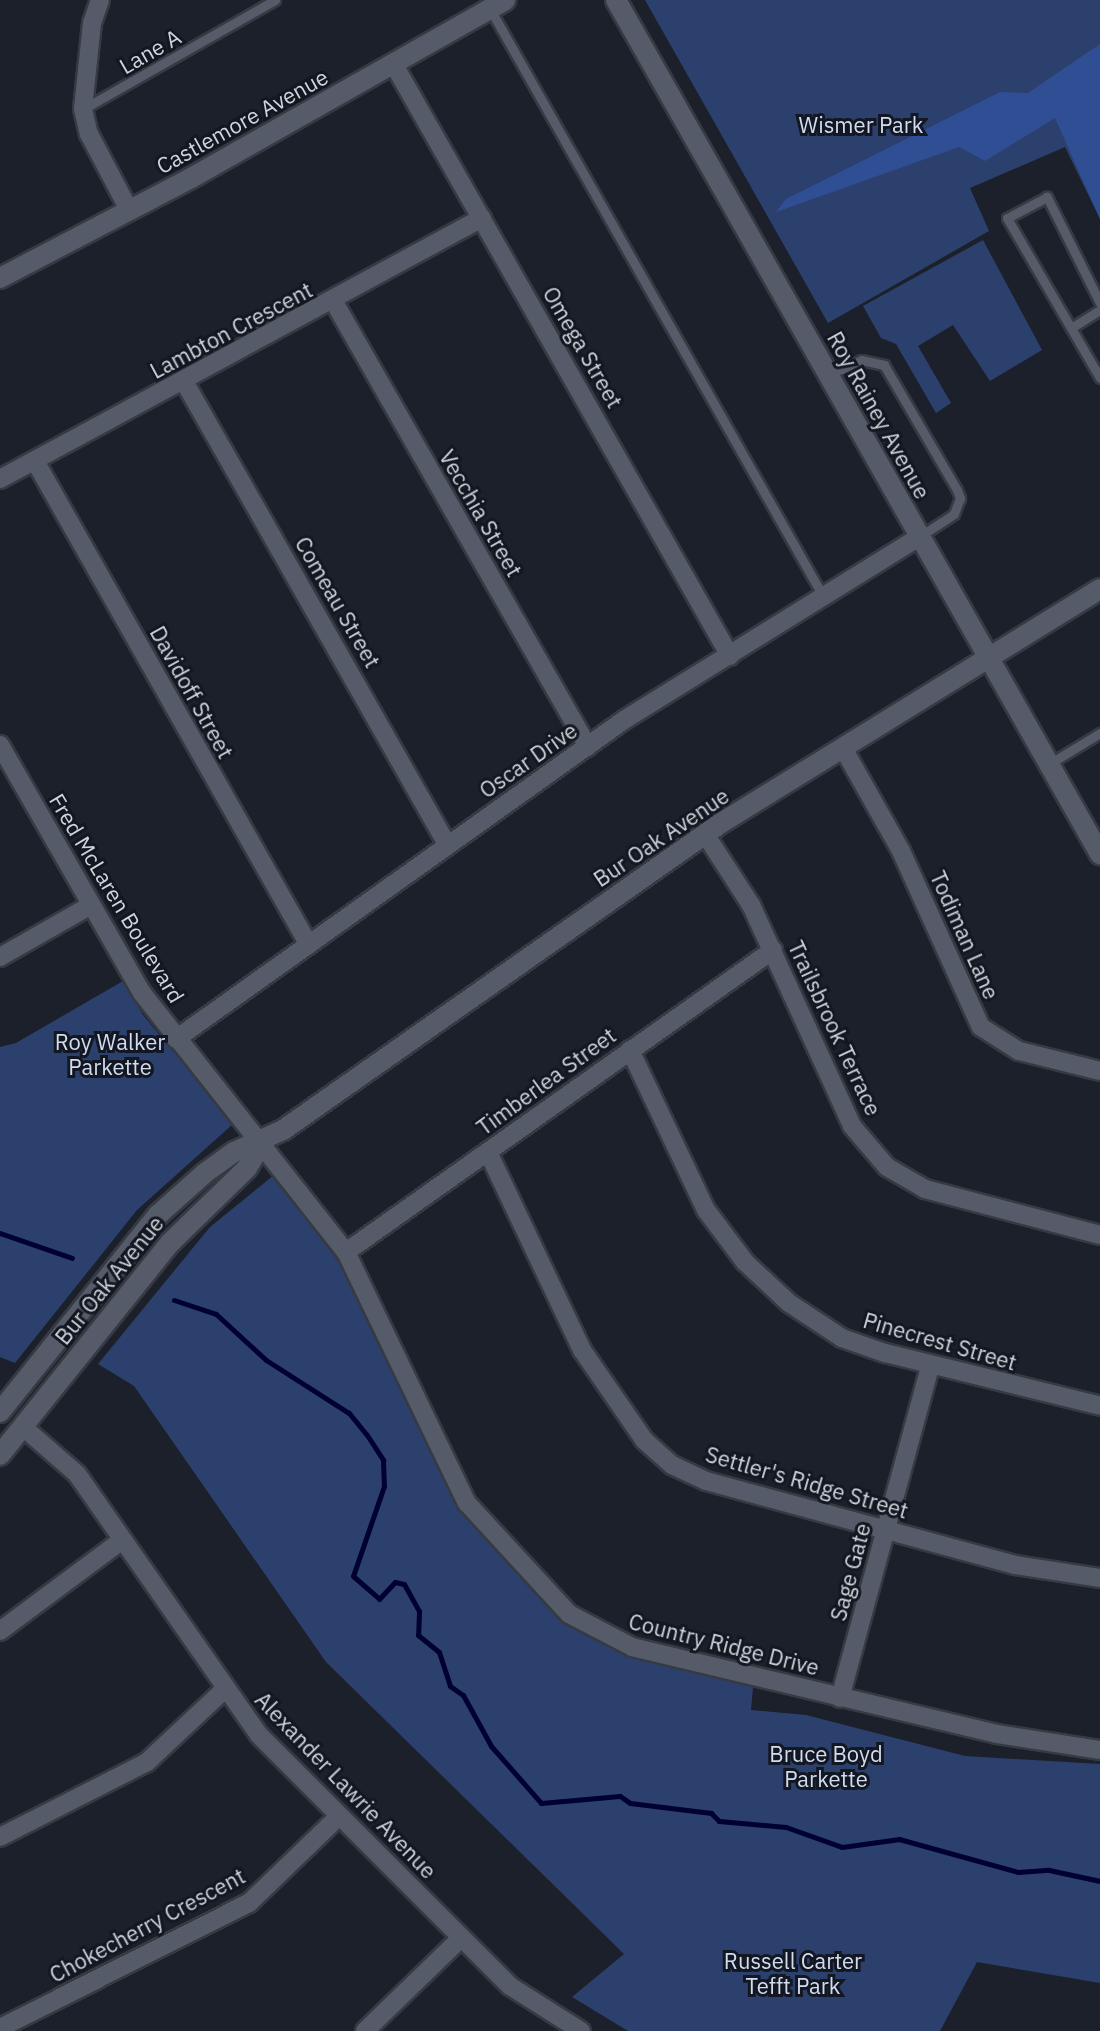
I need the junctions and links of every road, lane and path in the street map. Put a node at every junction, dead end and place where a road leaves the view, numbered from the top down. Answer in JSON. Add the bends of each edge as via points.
{"nodes":[{"id":1,"x":100,"y":0,"type":"edge"},
{"id":2,"x":275,"y":0,"type":"edge"},
{"id":3,"x":616,"y":0,"type":"edge"},
{"id":4,"x":497,"y":4,"type":"edge"},
{"id":5,"x":393,"y":63,"type":"junction"},
{"id":6,"x":83,"y":109,"type":"junction"},
{"id":7,"x":129,"y":210,"type":"junction"},
{"id":8,"x":482,"y":218,"type":"junction"},
{"id":9,"x":0,"y":278,"type":"edge"},
{"id":10,"x":334,"y":302,"type":"junction"},
{"id":11,"x":1100,"y":303,"type":"edge"},
{"id":12,"x":1100,"y":310,"type":"edge"},
{"id":13,"x":1071,"y":328,"type":"junction"},
{"id":14,"x":828,"y":375,"type":"junction"},
{"id":15,"x":1100,"y":378,"type":"edge"},
{"id":16,"x":185,"y":383,"type":"junction"},
{"id":17,"x":35,"y":461,"type":"junction"},
{"id":18,"x":0,"y":479,"type":"edge"},
{"id":19,"x":919,"y":537,"type":"junction"},
{"id":20,"x":1100,"y":589,"type":"edge"},
{"id":21,"x":824,"y":598,"type":"junction"},
{"id":22,"x":730,"y":656,"type":"junction"},
{"id":23,"x":991,"y":657,"type":"junction"},
{"id":24,"x":1100,"y":733,"type":"edge"},
{"id":25,"x":0,"y":745,"type":"edge"},
{"id":26,"x":588,"y":747,"type":"junction"},
{"id":27,"x":843,"y":748,"type":"junction"},
{"id":28,"x":1049,"y":764,"type":"junction"},
{"id":29,"x":705,"y":834,"type":"junction"},
{"id":30,"x":448,"y":846,"type":"junction"},
{"id":31,"x":1100,"y":854,"type":"edge"},
{"id":32,"x":91,"y":905,"type":"junction"},
{"id":33,"x":309,"y":945,"type":"junction"},
{"id":34,"x":773,"y":950,"type":"junction"},
{"id":35,"x":0,"y":957,"type":"edge"},
{"id":36,"x":176,"y":1039,"type":"junction"},
{"id":37,"x":630,"y":1050,"type":"junction"},
{"id":38,"x":1100,"y":1071,"type":"edge"},
{"id":39,"x":262,"y":1143,"type":"junction"},
{"id":40,"x":488,"y":1152,"type":"junction"},
{"id":41,"x":1100,"y":1235,"type":"edge"},
{"id":42,"x":346,"y":1252,"type":"junction"},
{"id":43,"x":930,"y":1366,"type":"junction"},
{"id":44,"x":1100,"y":1406,"type":"edge"},
{"id":45,"x":0,"y":1411,"type":"edge"},
{"id":46,"x":23,"y":1427,"type":"junction"},
{"id":47,"x":0,"y":1455,"type":"edge"},
{"id":48,"x":886,"y":1529,"type":"junction"},
{"id":49,"x":122,"y":1540,"type":"junction"},
{"id":50,"x":1100,"y":1578,"type":"edge"},
{"id":51,"x":0,"y":1631,"type":"edge"},
{"id":52,"x":225,"y":1689,"type":"junction"},
{"id":53,"x":840,"y":1698,"type":"junction"},
{"id":54,"x":1100,"y":1750,"type":"edge"},
{"id":55,"x":339,"y":1816,"type":"junction"},
{"id":56,"x":0,"y":1837,"type":"edge"},
{"id":57,"x":461,"y":1938,"type":"junction"},
{"id":58,"x":0,"y":2028,"type":"edge"},
{"id":59,"x":365,"y":2031,"type":"edge"},
{"id":60,"x":581,"y":2031,"type":"edge"}],
"edges":[{"from":1,"to":6,"type":"street","via":[[92,23]]},
{"from":2,"to":6,"type":"lane","name":"Lane A"},
{"from":3,"to":14,"type":"street","name":"Roy Rainey Avenue"},
{"from":4,"to":5,"type":"street","name":"Castlemore Avenue"},
{"from":4,"to":21,"type":"lane"},
{"from":5,"to":7,"type":"street","name":"Castlemore Avenue"},
{"from":5,"to":8,"type":"street","name":"Omega Street"},
{"from":6,"to":7,"type":"street","via":[[89,134]]},
{"from":7,"to":9,"type":"street","name":"Castlemore Avenue"},
{"from":8,"to":10,"type":"street","name":"Lambton Crescent"},
{"from":8,"to":22,"type":"street","name":"Omega Street"},
{"from":10,"to":16,"type":"street","name":"Lambton Crescent"},
{"from":10,"to":26,"type":"street","name":"Vecchia Street"},
{"from":11,"to":13,"type":"lane","via":[[1047,197],[1007,218]]},
{"from":12,"to":13,"type":"lane"},
{"from":13,"to":15,"type":"lane"},
{"from":14,"to":19,"type":"street","name":"Roy Rainey Avenue"},
{"from":14,"to":19,"type":"lane","via":[[861,360],[884,365],[957,490],[954,514]]},
{"from":16,"to":17,"type":"street","name":"Lambton Crescent"},
{"from":16,"to":30,"type":"street","name":"Comeau Street"},
{"from":17,"to":18,"type":"street","name":"Lambton Crescent"},
{"from":17,"to":33,"type":"street","name":"Davidoff Street"},
{"from":19,"to":21,"type":"street","name":"Oscar Drive"},
{"from":19,"to":23,"type":"street","name":"Roy Rainey Avenue"},
{"from":20,"to":23,"type":"street","name":"Bur Oak Avenue"},
{"from":21,"to":22,"type":"street","name":"Oscar Drive"},
{"from":22,"to":26,"type":"street","name":"Oscar Drive"},
{"from":23,"to":27,"type":"street","name":"Bur Oak Avenue"},
{"from":23,"to":28,"type":"street","name":"Roy Rainey Avenue"},
{"from":24,"to":28,"type":"lane"},
{"from":25,"to":32,"type":"street","name":"Fred McLaren Boulevard"},
{"from":26,"to":30,"type":"street","name":"Oscar Drive"},
{"from":27,"to":29,"type":"street","name":"Bur Oak Avenue"},
{"from":27,"to":38,"type":"street","name":"Todiman Lane","via":[[901,851],[981,1027],[1011,1048]]},
{"from":28,"to":31,"type":"street","name":"Roy Rainey Avenue"},
{"from":29,"to":34,"type":"street","name":"Trailsbrook Terrace"},
{"from":29,"to":39,"type":"street","name":"Bur Oak Avenue"},
{"from":30,"to":33,"type":"street","name":"Oscar Drive"},
{"from":32,"to":35,"type":"street"},
{"from":32,"to":36,"type":"street","name":"Fred McLaren Boulevard","via":[[142,993]]},
{"from":33,"to":36,"type":"street","name":"Oscar Drive"},
{"from":34,"to":37,"type":"street","name":"Timberlea Street"},
{"from":34,"to":41,"type":"street","name":"Trailsbrook Terrace","via":[[852,1126],[887,1167],[925,1189]]},
{"from":36,"to":39,"type":"street","name":"Fred McLaren Boulevard"},
{"from":37,"to":40,"type":"street","name":"Timberlea Street"},
{"from":37,"to":43,"type":"street","name":"Pinecrest Street","via":[[706,1210],[745,1262],[789,1303],[842,1338]]},
{"from":39,"to":42,"type":"street","name":"Country Ridge Drive"},
{"from":39,"to":45,"type":"street","name":"Bur Oak Avenue","via":[[234,1152],[172,1201]]},
{"from":39,"to":46,"type":"street","name":"Bur Oak Avenue","via":[[247,1168],[170,1243]]},
{"from":40,"to":42,"type":"street","name":"Timberlea Street"},
{"from":40,"to":48,"type":"street","name":"Settler's Ridge Street","via":[[571,1330],[657,1454],[706,1481]]},
{"from":42,"to":53,"type":"street","name":"Country Ridge Drive","via":[[459,1490],[484,1525],[569,1614],[632,1647]]},
{"from":43,"to":44,"type":"street","name":"Pinecrest Street"},
{"from":43,"to":48,"type":"street","name":"Sage Gate"},
{"from":45,"to":46,"type":"lane"},
{"from":46,"to":47,"type":"street","name":"Bur Oak Avenue"},
{"from":46,"to":49,"type":"street","name":"Alexander Lawrie Avenue","via":[[69,1465]]},
{"from":48,"to":50,"type":"street","name":"Settler's Ridge Street","via":[[1015,1565]]},
{"from":48,"to":53,"type":"street","name":"Sage Gate"},
{"from":49,"to":51,"type":"street"},
{"from":49,"to":52,"type":"street","name":"Alexander Lawrie Avenue"},
{"from":52,"to":55,"type":"street","name":"Alexander Lawrie Avenue","via":[[259,1735]]},
{"from":52,"to":56,"type":"street","via":[[147,1762]]},
{"from":53,"to":54,"type":"street","name":"Country Ridge Drive","via":[[997,1734]]},
{"from":55,"to":57,"type":"street","name":"Alexander Lawrie Avenue"},
{"from":55,"to":58,"type":"street","name":"Chokecherry Crescent","via":[[249,1903]]},
{"from":57,"to":59,"type":"street"},
{"from":57,"to":60,"type":"street","name":"Alexander Lawrie Avenue","via":[[510,1986]]}]}
